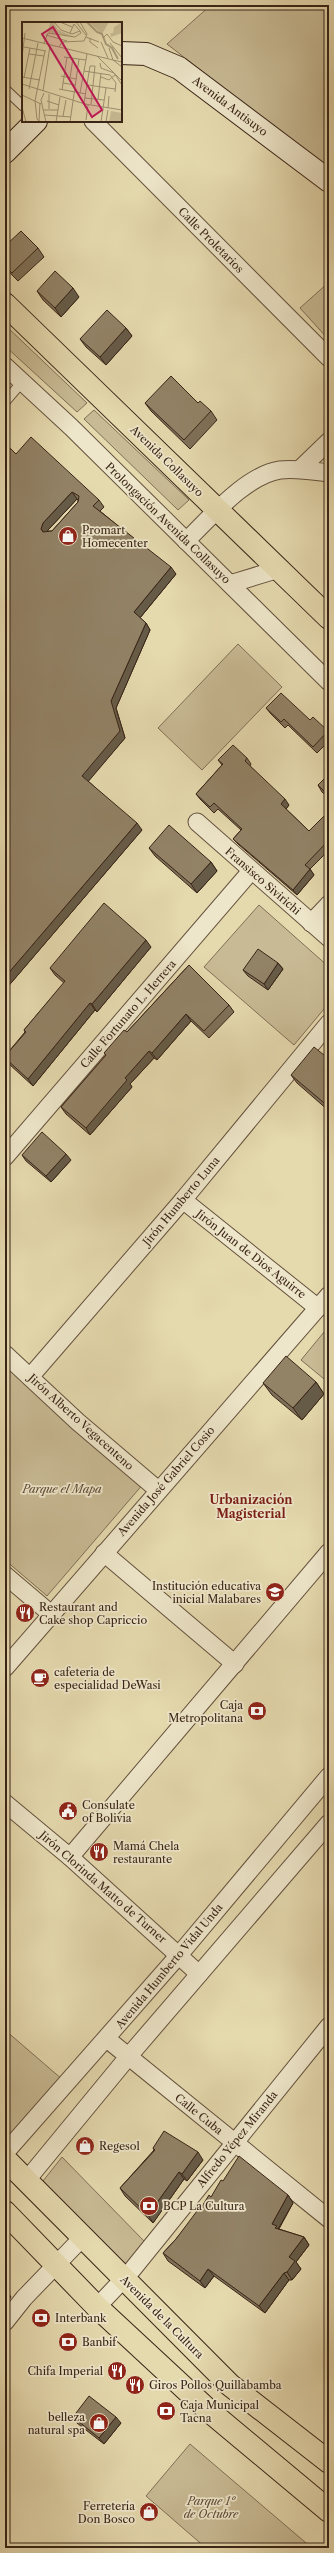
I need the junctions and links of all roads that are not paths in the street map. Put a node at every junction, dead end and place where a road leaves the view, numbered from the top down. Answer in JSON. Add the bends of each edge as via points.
{"nodes":[{"id":1,"x":122,"y":53,"type":"edge"},
{"id":2,"x":5,"y":89,"type":"edge"},
{"id":3,"x":22,"y":105,"type":"edge"},
{"id":4,"x":35,"y":122,"type":"edge"},
{"id":5,"x":94,"y":122,"type":"edge"},
{"id":6,"x":5,"y":152,"type":"edge"},
{"id":7,"x":329,"y":181,"type":"edge"},
{"id":8,"x":5,"y":304,"type":"edge"},
{"id":9,"x":329,"y":358,"type":"edge"},
{"id":10,"x":5,"y":366,"type":"edge"},
{"id":11,"x":22,"y":382,"type":"junction"},
{"id":12,"x":5,"y":402,"type":"edge"},
{"id":13,"x":329,"y":441,"type":"edge"},
{"id":14,"x":300,"y":469,"type":"junction"},
{"id":15,"x":329,"y":472,"type":"edge"},
{"id":16,"x":218,"y":510,"type":"junction"},
{"id":17,"x":186,"y":541,"type":"junction"},
{"id":18,"x":279,"y":569,"type":"junction"},
{"id":19,"x":230,"y":584,"type":"junction"},
{"id":20,"x":329,"y":618,"type":"edge"},
{"id":21,"x":329,"y":682,"type":"edge"},
{"id":22,"x":197,"y":822,"type":"dead end"},
{"id":23,"x":251,"y":871,"type":"junction"},
{"id":24,"x":329,"y":904,"type":"edge"},
{"id":25,"x":312,"y":923,"type":"junction"},
{"id":26,"x":329,"y":938,"type":"edge"},
{"id":27,"x":329,"y":1023,"type":"edge"},
{"id":28,"x":5,"y":1157,"type":"edge"},
{"id":29,"x":183,"y":1200,"type":"junction"},
{"id":30,"x":324,"y":1301,"type":"edge"},
{"id":31,"x":5,"y":1354,"type":"edge"},
{"id":32,"x":30,"y":1377,"type":"junction"},
{"id":33,"x":158,"y":1490,"type":"junction"},
{"id":34,"x":329,"y":1552,"type":"edge"},
{"id":35,"x":104,"y":1553,"type":"junction"},
{"id":36,"x":5,"y":1575,"type":"edge"},
{"id":37,"x":51,"y":1614,"type":"junction"},
{"id":38,"x":235,"y":1664,"type":"junction"},
{"id":39,"x":5,"y":1668,"type":"edge"},
{"id":40,"x":329,"y":1776,"type":"edge"},
{"id":41,"x":5,"y":1803,"type":"edge"},
{"id":42,"x":329,"y":1823,"type":"edge"},
{"id":43,"x":70,"y":1858,"type":"junction"},
{"id":44,"x":179,"y":1955,"type":"junction"},
{"id":45,"x":199,"y":1974,"type":"junction"},
{"id":46,"x":329,"y":2026,"type":"edge"},
{"id":47,"x":107,"y":2039,"type":"junction"},
{"id":48,"x":128,"y":2057,"type":"junction"},
{"id":49,"x":234,"y":2142,"type":"junction"},
{"id":50,"x":5,"y":2153,"type":"edge"},
{"id":51,"x":5,"y":2159,"type":"edge"},
{"id":52,"x":26,"y":2181,"type":"junction"},
{"id":53,"x":5,"y":2212,"type":"edge"},
{"id":54,"x":329,"y":2219,"type":"edge"},
{"id":55,"x":82,"y":2238,"type":"junction"},
{"id":56,"x":56,"y":2265,"type":"junction"},
{"id":57,"x":124,"y":2279,"type":"junction"},
{"id":58,"x":97,"y":2307,"type":"junction"},
{"id":59,"x":5,"y":2322,"type":"edge"},
{"id":60,"x":329,"y":2462,"type":"edge"},
{"id":61,"x":329,"y":2511,"type":"edge"}],
"edges":[{"from":1,"to":7,"type":"street","name":"Avenida Antisuyo","via":[[146,54],[179,68]]},
{"from":2,"to":3,"type":"lane"},
{"from":4,"to":6,"type":"street"},
{"from":5,"to":9,"type":"street","name":"Calle Proletarios"},
{"from":8,"to":16,"type":"main road","name":"Avenida Collasuyo"},
{"from":10,"to":11,"type":"street","name":"Prolongación Avenida Collasuyo"},
{"from":11,"to":12,"type":"lane"},
{"from":11,"to":17,"type":"street","name":"Prolongación Avenida Collasuyo"},
{"from":13,"to":14,"type":"street"},
{"from":14,"to":15,"type":"street"},
{"from":14,"to":16,"type":"street","via":[[279,470],[260,476]]},
{"from":16,"to":17,"type":"street"},
{"from":16,"to":18,"type":"main road","name":"Avenida Collasuyo"},
{"from":17,"to":19,"type":"street","name":"Prolongación Avenida Collasuyo"},
{"from":18,"to":19,"type":"street"},
{"from":18,"to":20,"type":"main road","name":"Avenida Collasuyo"},
{"from":19,"to":21,"type":"street","name":"Prolongación Avenida Collasuyo"},
{"from":22,"to":23,"type":"street","name":"Fransisco Sivirichi"},
{"from":23,"to":25,"type":"street","name":"Fransisco Sivirichi"},
{"from":23,"to":28,"type":"street","name":"Calle Fortunato L. Herrera"},
{"from":24,"to":25,"type":"street"},
{"from":25,"to":26,"type":"street","name":"Fransisco Sivirichi"},
{"from":27,"to":29,"type":"street","name":"Jirón Humberto Luna"},
{"from":29,"to":30,"type":"street","name":"Jirón Juan de Dios Aguirre"},
{"from":29,"to":32,"type":"street","name":"Jirón Humberto Luna"},
{"from":30,"to":33,"type":"street","name":"Avenida José Gabriel Cosio"},
{"from":31,"to":32,"type":"street","name":"Jirón Alberto Vegacenteno"},
{"from":32,"to":33,"type":"street","name":"Jirón Alberto Vegacenteno"},
{"from":33,"to":35,"type":"street","name":"Avenida José Gabriel Cosio"},
{"from":34,"to":38,"type":"street"},
{"from":35,"to":37,"type":"street","name":"Avenida José Gabriel Cosio"},
{"from":35,"to":38,"type":"street"},
{"from":36,"to":37,"type":"street"},
{"from":37,"to":39,"type":"street","name":"Avenida José Gabriel Cosio"},
{"from":38,"to":43,"type":"street"},
{"from":40,"to":44,"type":"street","name":"Avenida Humberto Vidal Unda"},
{"from":41,"to":43,"type":"street","name":"Jirón Clorinda Matto de Turner"},
{"from":42,"to":45,"type":"street"},
{"from":43,"to":44,"type":"street","name":"Jirón Clorinda Matto de Turner"},
{"from":44,"to":45,"type":"street","name":"Jirón Clorinda Matto de Turner"},
{"from":44,"to":47,"type":"street","name":"Avenida Humberto Vidal Unda"},
{"from":45,"to":48,"type":"street"},
{"from":46,"to":49,"type":"street","name":"Alfredo Yépez Miranda"},
{"from":47,"to":48,"type":"street","name":"Calle Cuba"},
{"from":47,"to":50,"type":"street","name":"Avenida Humberto Vidal Unda"},
{"from":48,"to":49,"type":"street","name":"Calle Cuba"},
{"from":48,"to":52,"type":"street"},
{"from":49,"to":54,"type":"street","name":"Calle Cuba"},
{"from":49,"to":57,"type":"street","name":"Alfredo Yépez Miranda"},
{"from":51,"to":52,"type":"main road","name":"Avenida de la Cultura"},
{"from":52,"to":55,"type":"main road","name":"Avenida de la Cultura"},
{"from":53,"to":56,"type":"main road"},
{"from":55,"to":56,"type":"street"},
{"from":55,"to":57,"type":"main road","name":"Avenida de la Cultura"},
{"from":56,"to":58,"type":"main road"},
{"from":56,"to":59,"type":"street"},
{"from":57,"to":58,"type":"street","name":"Alfredo Yépez Miranda"},
{"from":57,"to":60,"type":"main road","name":"Avenida de la Cultura","via":[[230,2385]]},
{"from":58,"to":61,"type":"main road","via":[[208,2410]]}]}
